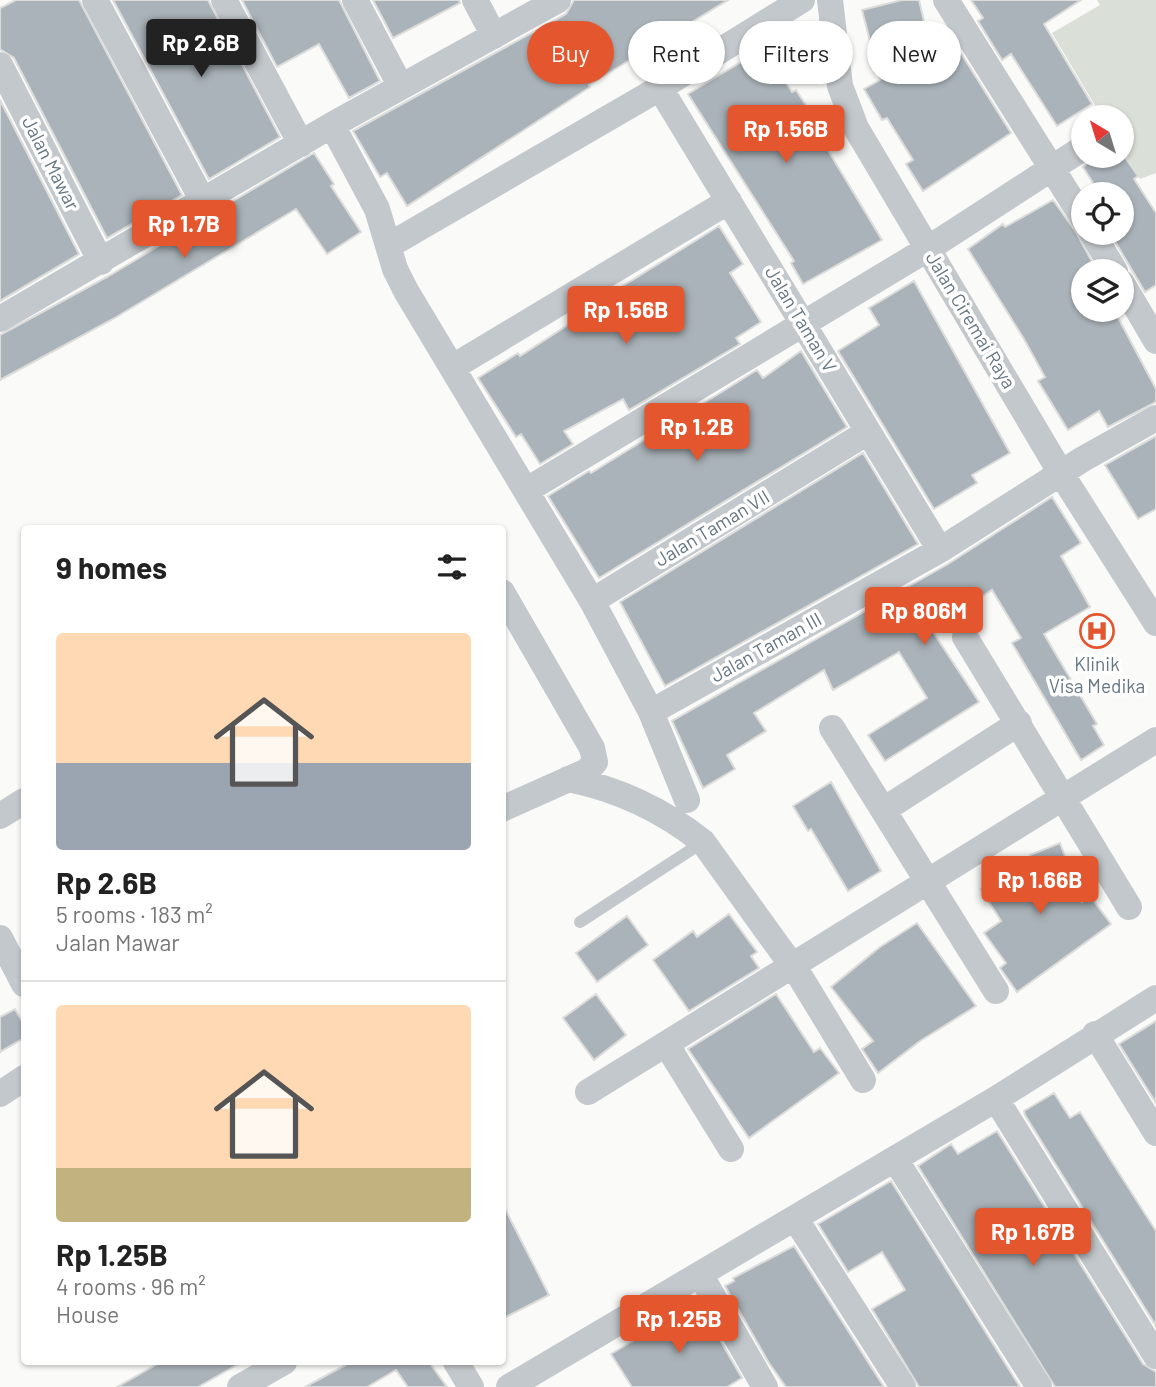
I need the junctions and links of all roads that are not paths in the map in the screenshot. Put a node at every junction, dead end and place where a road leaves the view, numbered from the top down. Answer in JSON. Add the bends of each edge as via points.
{"nodes":[{"id":1,"x":95,"y":0,"type":"edge"},
{"id":2,"x":224,"y":0,"type":"edge"},
{"id":3,"x":355,"y":0,"type":"edge"},
{"id":4,"x":475,"y":0,"type":"edge"},
{"id":5,"x":558,"y":0,"type":"edge"},
{"id":6,"x":802,"y":0,"type":"edge"},
{"id":7,"x":830,"y":0,"type":"edge"},
{"id":8,"x":946,"y":0,"type":"edge"},
{"id":9,"x":494,"y":36,"type":"junction"},
{"id":10,"x":0,"y":65,"type":"edge"},
{"id":11,"x":401,"y":87,"type":"junction"},
{"id":12,"x":660,"y":88,"type":"junction"},
{"id":13,"x":332,"y":125,"type":"junction"},
{"id":14,"x":301,"y":144,"type":"junction"},
{"id":15,"x":1071,"y":157,"type":"edge"},
{"id":16,"x":1054,"y":170,"type":"junction"},
{"id":17,"x":1071,"y":198,"type":"edge"},
{"id":18,"x":729,"y":201,"type":"junction"},
{"id":19,"x":204,"y":203,"type":"junction"},
{"id":20,"x":388,"y":246,"type":"junction"},
{"id":21,"x":929,"y":248,"type":"junction"},
{"id":22,"x":101,"y":262,"type":"junction"},
{"id":23,"x":1134,"y":303,"type":"edge"},
{"id":24,"x":2,"y":312,"type":"edge"},
{"id":25,"x":804,"y":324,"type":"junction"},
{"id":26,"x":1156,"y":341,"type":"edge"},
{"id":27,"x":453,"y":367,"type":"junction"},
{"id":28,"x":1156,"y":418,"type":"edge"},
{"id":29,"x":868,"y":432,"type":"junction"},
{"id":30,"x":1062,"y":475,"type":"junction"},
{"id":31,"x":527,"y":490,"type":"junction"},
{"id":32,"x":940,"y":550,"type":"junction"},
{"id":33,"x":506,"y":599,"type":"edge"},
{"id":34,"x":592,"y":601,"type":"junction"},
{"id":35,"x":1156,"y":623,"type":"edge"},
{"id":36,"x":965,"y":637,"type":"dead end"},
{"id":37,"x":650,"y":712,"type":"junction"},
{"id":38,"x":1019,"y":723,"type":"junction"},
{"id":39,"x":832,"y":728,"type":"dead end"},
{"id":40,"x":1156,"y":740,"type":"edge"},
{"id":41,"x":568,"y":779,"type":"junction"},
{"id":42,"x":1064,"y":797,"type":"junction"},
{"id":43,"x":687,"y":800,"type":"dead end"},
{"id":44,"x":21,"y":803,"type":"edge"},
{"id":45,"x":506,"y":807,"type":"edge"},
{"id":46,"x":885,"y":809,"type":"junction"},
{"id":47,"x":0,"y":816,"type":"edge"},
{"id":48,"x":703,"y":842,"type":"junction"},
{"id":49,"x":931,"y":889,"type":"junction"},
{"id":50,"x":1129,"y":906,"type":"dead end"},
{"id":51,"x":580,"y":922,"type":"dead end"},
{"id":52,"x":0,"y":938,"type":"edge"},
{"id":53,"x":791,"y":964,"type":"junction"},
{"id":54,"x":21,"y":978,"type":"edge"},
{"id":55,"x":996,"y":991,"type":"dead end"},
{"id":56,"x":1156,"y":998,"type":"edge"},
{"id":57,"x":1095,"y":1034,"type":"junction"},
{"id":58,"x":669,"y":1042,"type":"junction"},
{"id":59,"x":863,"y":1080,"type":"dead end"},
{"id":60,"x":21,"y":1081,"type":"edge"},
{"id":61,"x":588,"y":1092,"type":"dead end"},
{"id":62,"x":0,"y":1094,"type":"edge"},
{"id":63,"x":996,"y":1098,"type":"junction"},
{"id":64,"x":1156,"y":1133,"type":"edge"},
{"id":65,"x":731,"y":1149,"type":"dead end"},
{"id":66,"x":895,"y":1159,"type":"junction"},
{"id":67,"x":794,"y":1218,"type":"junction"},
{"id":68,"x":701,"y":1276,"type":"junction"},
{"id":69,"x":1156,"y":1356,"type":"edge"},
{"id":70,"x":279,"y":1365,"type":"edge"},
{"id":71,"x":458,"y":1365,"type":"edge"},
{"id":72,"x":240,"y":1387,"type":"edge"},
{"id":73,"x":471,"y":1387,"type":"edge"},
{"id":74,"x":509,"y":1387,"type":"edge"},
{"id":75,"x":765,"y":1387,"type":"edge"},
{"id":76,"x":903,"y":1387,"type":"edge"},
{"id":77,"x":1039,"y":1387,"type":"edge"}],
"edges":[{"from":1,"to":19,"type":"street"},
{"from":2,"to":14,"type":"street"},
{"from":3,"to":11,"type":"street"},
{"from":4,"to":9,"type":"street"},
{"from":5,"to":9,"type":"street"},
{"from":6,"to":12,"type":"street"},
{"from":7,"to":21,"type":"street","name":"Jalan Ciremai Raya","via":[[840,86],[856,128]]},
{"from":8,"to":16,"type":"street"},
{"from":9,"to":11,"type":"street"},
{"from":10,"to":22,"type":"street","name":"Jalan Mawar"},
{"from":11,"to":13,"type":"street"},
{"from":12,"to":18,"type":"street","name":"Jalan Taman V"},
{"from":12,"to":20,"type":"street"},
{"from":13,"to":14,"type":"street"},
{"from":13,"to":20,"type":"street","via":[[377,209]]},
{"from":14,"to":19,"type":"street"},
{"from":15,"to":16,"type":"street"},
{"from":16,"to":17,"type":"street"},
{"from":16,"to":21,"type":"street"},
{"from":18,"to":25,"type":"street","name":"Jalan Taman V"},
{"from":18,"to":27,"type":"street"},
{"from":19,"to":22,"type":"street"},
{"from":20,"to":27,"type":"street","via":[[405,290]]},
{"from":21,"to":25,"type":"street"},
{"from":21,"to":30,"type":"street","name":"Jalan Ciremai Raya"},
{"from":22,"to":24,"type":"street"},
{"from":23,"to":26,"type":"street"},
{"from":25,"to":29,"type":"street","name":"Jalan Taman V"},
{"from":25,"to":31,"type":"street"},
{"from":27,"to":31,"type":"street"},
{"from":28,"to":30,"type":"street","name":"Jalan Taman III"},
{"from":29,"to":32,"type":"street","name":"Jalan Taman V"},
{"from":29,"to":34,"type":"street","name":"Jalan Taman VII"},
{"from":30,"to":32,"type":"street","name":"Jalan Taman III"},
{"from":30,"to":35,"type":"street","name":"Jalan Ciremai Raya"},
{"from":31,"to":34,"type":"street"},
{"from":32,"to":37,"type":"street","name":"Jalan Taman III"},
{"from":33,"to":41,"type":"street","via":[[592,748],[595,762]]},
{"from":34,"to":37,"type":"street"},
{"from":36,"to":38,"type":"street"},
{"from":37,"to":43,"type":"street"},
{"from":38,"to":42,"type":"street"},
{"from":38,"to":46,"type":"street"},
{"from":39,"to":46,"type":"street"},
{"from":40,"to":42,"type":"street"},
{"from":41,"to":45,"type":"street"},
{"from":41,"to":48,"type":"street","via":[[626,795]]},
{"from":42,"to":49,"type":"street"},
{"from":42,"to":50,"type":"street"},
{"from":44,"to":47,"type":"street"},
{"from":46,"to":49,"type":"street"},
{"from":48,"to":51,"type":"lane"},
{"from":48,"to":53,"type":"street"},
{"from":49,"to":53,"type":"street"},
{"from":49,"to":55,"type":"street"},
{"from":52,"to":54,"type":"street"},
{"from":53,"to":58,"type":"street"},
{"from":53,"to":59,"type":"street"},
{"from":56,"to":57,"type":"street"},
{"from":57,"to":63,"type":"street"},
{"from":57,"to":64,"type":"street"},
{"from":58,"to":61,"type":"street"},
{"from":58,"to":65,"type":"street"},
{"from":60,"to":62,"type":"street"},
{"from":63,"to":66,"type":"street"},
{"from":63,"to":69,"type":"street"},
{"from":66,"to":67,"type":"street"},
{"from":66,"to":77,"type":"street"},
{"from":67,"to":68,"type":"street"},
{"from":67,"to":76,"type":"street"},
{"from":68,"to":74,"type":"street"},
{"from":68,"to":75,"type":"street"},
{"from":70,"to":72,"type":"street"},
{"from":71,"to":73,"type":"street"}]}
